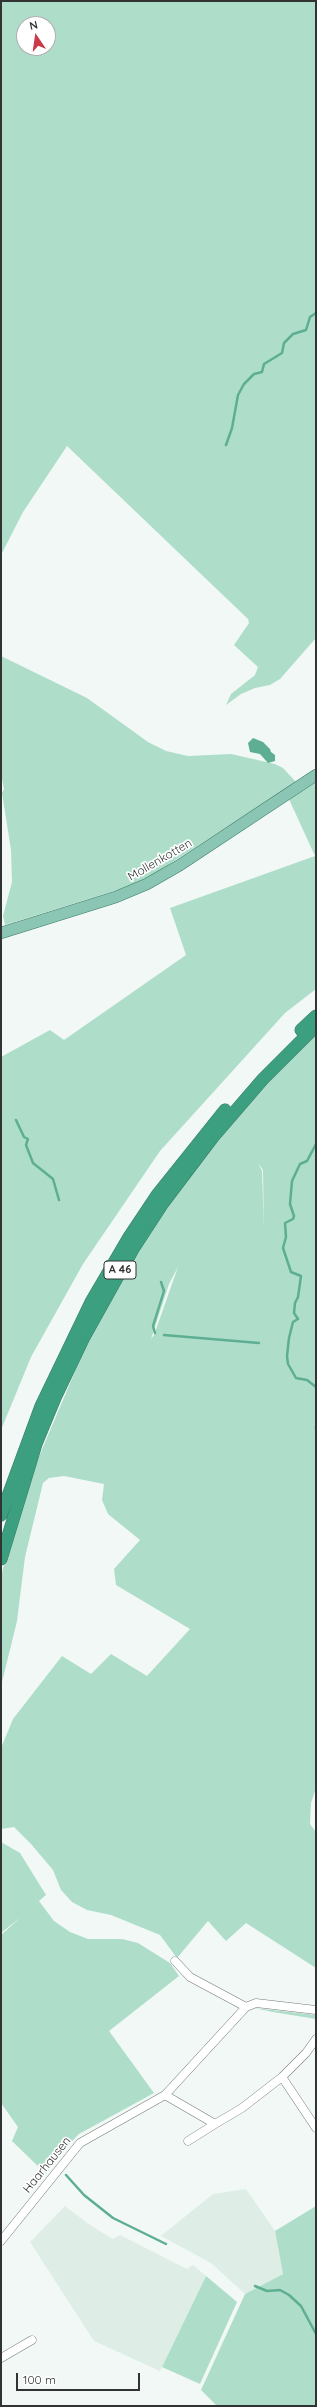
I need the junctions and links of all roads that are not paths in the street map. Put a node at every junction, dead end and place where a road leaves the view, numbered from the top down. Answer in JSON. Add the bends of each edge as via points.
{"nodes":[{"id":1,"x":316,"y":775,"type":"edge"},
{"id":2,"x":1,"y":933,"type":"edge"},
{"id":3,"x":316,"y":1016,"type":"edge"},
{"id":4,"x":316,"y":1026,"type":"edge"},
{"id":5,"x":1,"y":1515,"type":"edge"},
{"id":6,"x":1,"y":1559,"type":"edge"},
{"id":7,"x":174,"y":1961,"type":"dead end"},
{"id":8,"x":246,"y":2007,"type":"junction"},
{"id":9,"x":316,"y":2010,"type":"edge"},
{"id":10,"x":316,"y":2039,"type":"edge"},
{"id":11,"x":282,"y":2077,"type":"junction"},
{"id":12,"x":165,"y":2095,"type":"junction"},
{"id":13,"x":215,"y":2124,"type":"junction"},
{"id":14,"x":316,"y":2128,"type":"edge"},
{"id":15,"x":188,"y":2141,"type":"dead end"},
{"id":16,"x":1,"y":2241,"type":"edge"},
{"id":17,"x":32,"y":2340,"type":"dead end"},
{"id":18,"x":1,"y":2358,"type":"edge"}],
"edges":[{"from":1,"to":2,"type":"main road","name":"Mollenkotten","via":[[147,884],[116,898]]},
{"from":3,"to":5,"type":"highway","number":"A 46","via":[[258,1074],[202,1137],[129,1238],[94,1297],[58,1367]]},
{"from":4,"to":6,"type":"highway","number":"A 46","via":[[263,1079],[213,1137],[163,1203],[129,1255],[84,1337],[55,1398],[34,1450]]},
{"from":7,"to":8,"type":"street","via":[[195,1980]]},
{"from":8,"to":9,"type":"street","via":[[256,2003]]},
{"from":8,"to":12,"type":"street","name":"Haarhausen"},
{"from":10,"to":11,"type":"street"},
{"from":11,"to":13,"type":"street","via":[[242,2108]]},
{"from":11,"to":14,"type":"street"},
{"from":12,"to":13,"type":"street"},
{"from":12,"to":16,"type":"street","name":"Haarhausen","via":[[80,2143]]},
{"from":13,"to":15,"type":"street"},
{"from":17,"to":18,"type":"street"}]}
